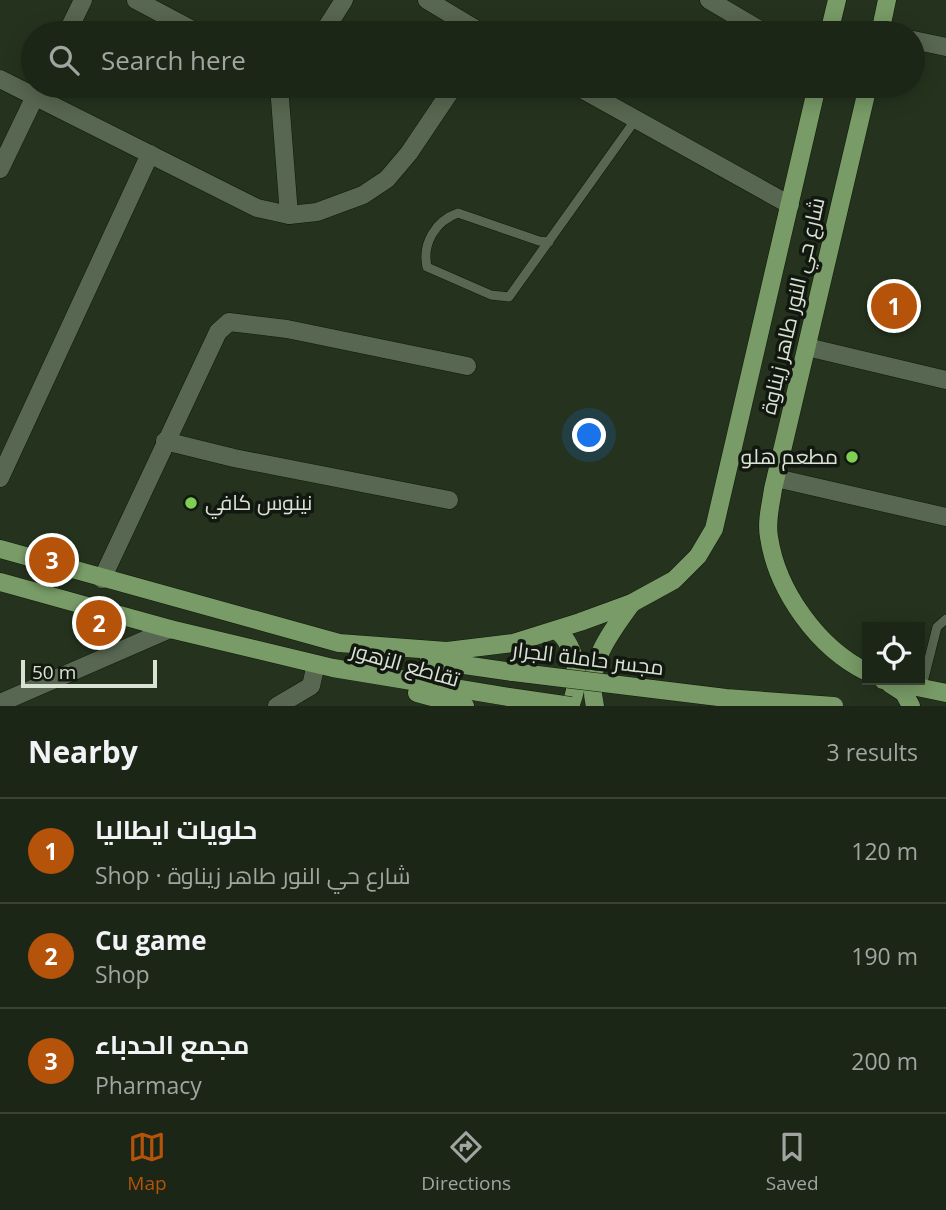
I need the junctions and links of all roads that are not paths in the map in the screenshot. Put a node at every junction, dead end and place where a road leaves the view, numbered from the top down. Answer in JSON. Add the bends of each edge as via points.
{"nodes":[{"id":1,"x":83,"y":0,"type":"edge"},
{"id":2,"x":136,"y":0,"type":"edge"},
{"id":3,"x":344,"y":0,"type":"edge"},
{"id":4,"x":427,"y":0,"type":"edge"},
{"id":5,"x":709,"y":0,"type":"edge"},
{"id":6,"x":837,"y":0,"type":"edge"},
{"id":7,"x":887,"y":0,"type":"edge"},
{"id":8,"x":73,"y":21,"type":"edge"},
{"id":9,"x":175,"y":21,"type":"edge"},
{"id":10,"x":331,"y":21,"type":"edge"},
{"id":11,"x":462,"y":21,"type":"edge"},
{"id":12,"x":745,"y":21,"type":"edge"},
{"id":13,"x":832,"y":21,"type":"edge"},
{"id":14,"x":883,"y":21,"type":"edge"},
{"id":15,"x":925,"y":43,"type":"edge"},
{"id":16,"x":946,"y":47,"type":"edge"},
{"id":17,"x":0,"y":79,"type":"edge"},
{"id":18,"x":21,"y":86,"type":"edge"},
{"id":19,"x":34,"y":98,"type":"edge"},
{"id":20,"x":50,"y":98,"type":"edge"},
{"id":21,"x":280,"y":98,"type":"edge"},
{"id":22,"x":446,"y":98,"type":"edge"},
{"id":23,"x":598,"y":98,"type":"edge"},
{"id":24,"x":814,"y":98,"type":"edge"},
{"id":25,"x":865,"y":98,"type":"edge"},
{"id":26,"x":636,"y":119,"type":"junction"},
{"id":27,"x":150,"y":154,"type":"junction"},
{"id":28,"x":0,"y":169,"type":"edge"},
{"id":29,"x":790,"y":205,"type":"junction"},
{"id":30,"x":289,"y":215,"type":"junction"},
{"id":31,"x":549,"y":242,"type":"junction"},
{"id":32,"x":807,"y":347,"type":"junction"},
{"id":33,"x":467,"y":366,"type":"dead end"},
{"id":34,"x":946,"y":380,"type":"edge"},
{"id":35,"x":165,"y":441,"type":"junction"},
{"id":36,"x":0,"y":478,"type":"edge"},
{"id":37,"x":776,"y":478,"type":"junction"},
{"id":38,"x":449,"y":500,"type":"dead end"},
{"id":39,"x":946,"y":517,"type":"edge"},
{"id":40,"x":0,"y":549,"type":"edge"},
{"id":41,"x":102,"y":579,"type":"junction"},
{"id":42,"x":0,"y":582,"type":"edge"},
{"id":43,"x":632,"y":603,"type":"junction"},
{"id":44,"x":946,"y":619,"type":"edge"},
{"id":45,"x":170,"y":629,"type":"junction"},
{"id":46,"x":557,"y":630,"type":"junction"},
{"id":47,"x":339,"y":643,"type":"junction"},
{"id":48,"x":325,"y":666,"type":"junction"},
{"id":49,"x":862,"y":669,"type":"edge"},
{"id":50,"x":592,"y":682,"type":"junction"},
{"id":51,"x":891,"y":685,"type":"edge"},
{"id":52,"x":901,"y":685,"type":"edge"},
{"id":53,"x":921,"y":690,"type":"junction"},
{"id":54,"x":941,"y":697,"type":"edge"},
{"id":55,"x":0,"y":704,"type":"edge"},
{"id":56,"x":277,"y":706,"type":"edge"},
{"id":57,"x":465,"y":706,"type":"edge"},
{"id":58,"x":570,"y":706,"type":"edge"},
{"id":59,"x":595,"y":706,"type":"edge"},
{"id":60,"x":834,"y":706,"type":"edge"},
{"id":61,"x":911,"y":706,"type":"edge"}],
"edges":[{"from":1,"to":8,"type":"street"},
{"from":2,"to":9,"type":"street"},
{"from":3,"to":10,"type":"street"},
{"from":4,"to":11,"type":"street"},
{"from":5,"to":12,"type":"street"},
{"from":6,"to":13,"type":"main road"},
{"from":7,"to":14,"type":"main road"},
{"from":15,"to":16,"type":"street"},
{"from":17,"to":18,"type":"street"},
{"from":19,"to":28,"type":"street"},
{"from":20,"to":27,"type":"street"},
{"from":21,"to":30,"type":"street"},
{"from":22,"to":30,"type":"street","via":[[387,179],[345,203]]},
{"from":23,"to":26,"type":"street"},
{"from":24,"to":29,"type":"main road","name":"شارع حي النور طاهر زيناوة"},
{"from":25,"to":32,"type":"main road","name":"شارع حي النور طاهر زيناوة"},
{"from":26,"to":29,"type":"street"},
{"from":26,"to":31,"type":"lane"},
{"from":27,"to":30,"type":"street","via":[[257,208]]},
{"from":27,"to":36,"type":"street"},
{"from":29,"to":43,"type":"main road","name":"شارع حي النور طاهر زيناوة","via":[[714,529],[698,556],[674,580]]},
{"from":31,"to":31,"type":"lane","via":[[458,213],[447,218],[428,240],[424,255],[427,267],[491,295],[509,297]]},
{"from":32,"to":34,"type":"street"},
{"from":32,"to":37,"type":"main road","name":"شارع حي النور طاهر زيناوة"},
{"from":33,"to":35,"type":"street","via":[[287,329],[229,322],[218,332]]},
{"from":35,"to":38,"type":"street"},
{"from":35,"to":41,"type":"street"},
{"from":37,"to":39,"type":"street"},
{"from":37,"to":49,"type":"main road","name":"شارع حي النور طاهر زيناوة","via":[[769,536],[793,602],[815,631]]},
{"from":40,"to":41,"type":"main road"},
{"from":41,"to":47,"type":"main road"},
{"from":42,"to":45,"type":"main road"},
{"from":43,"to":46,"type":"main road","name":"شارع حي النور طاهر زيناوة"},
{"from":43,"to":50,"type":"main road","via":[[604,643]]},
{"from":44,"to":53,"type":"lane","via":[[937,627]]},
{"from":45,"to":48,"type":"main road"},
{"from":45,"to":55,"type":"street"},
{"from":46,"to":47,"type":"main road","name":"شارع حي النور طاهر زيناوة","via":[[513,643],[447,651]]},
{"from":46,"to":58,"type":"main road","via":[[571,647],[575,665],[576,687]]},
{"from":47,"to":50,"type":"main road","name":"مجسر حاملة الجرار","bridge":true},
{"from":48,"to":56,"type":"street","via":[[311,685]]},
{"from":48,"to":57,"type":"main road","name":"تقاطع الزهور"},
{"from":48,"to":58,"type":"main road","bridge":true},
{"from":50,"to":59,"type":"main road"},
{"from":50,"to":60,"type":"main road","name":"مجسر حاملة الجرار","bridge":true},
{"from":51,"to":61,"type":"main road"},
{"from":52,"to":53,"type":"main road"},
{"from":53,"to":54,"type":"main road"}]}
